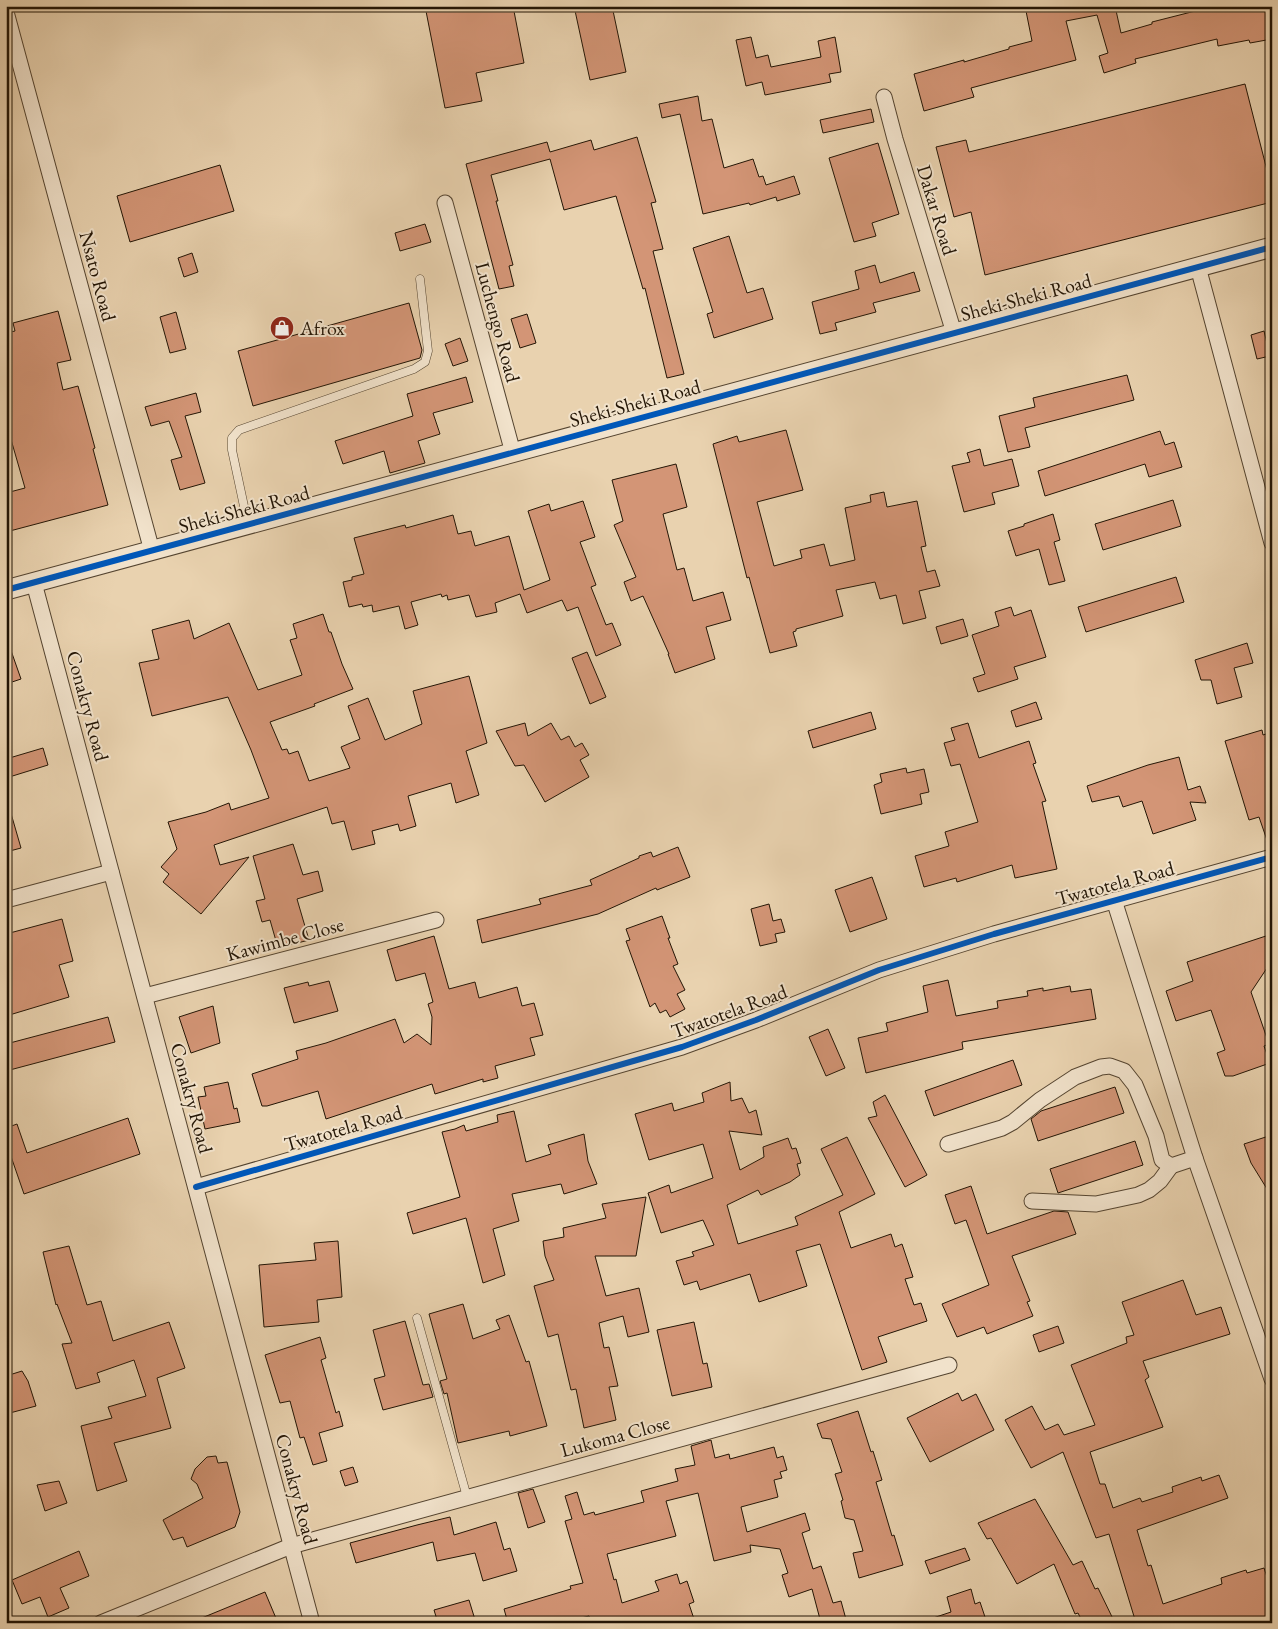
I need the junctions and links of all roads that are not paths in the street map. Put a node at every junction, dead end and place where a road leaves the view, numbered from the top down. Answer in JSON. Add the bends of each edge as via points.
{"nodes":[{"id":1,"x":6,"y":12,"type":"edge"},
{"id":2,"x":884,"y":97,"type":"dead end"},
{"id":3,"x":444,"y":202,"type":"dead end"},
{"id":4,"x":1272,"y":247,"type":"edge"},
{"id":5,"x":1198,"y":267,"type":"junction"},
{"id":6,"x":420,"y":279,"type":"dead end"},
{"id":7,"x":954,"y":333,"type":"junction"},
{"id":8,"x":513,"y":453,"type":"junction"},
{"id":9,"x":248,"y":525,"type":"junction"},
{"id":10,"x":1272,"y":543,"type":"edge"},
{"id":11,"x":152,"y":551,"type":"junction"},
{"id":12,"x":34,"y":583,"type":"junction"},
{"id":13,"x":6,"y":590,"type":"edge"},
{"id":14,"x":1272,"y":857,"type":"edge"},
{"id":15,"x":112,"y":872,"type":"junction"},
{"id":16,"x":6,"y":900,"type":"edge"},
{"id":17,"x":1114,"y":900,"type":"junction"},
{"id":18,"x":436,"y":920,"type":"dead end"},
{"id":19,"x":145,"y":996,"type":"junction"},
{"id":20,"x":948,"y":1144,"type":"dead end"},
{"id":21,"x":1196,"y":1158,"type":"junction"},
{"id":22,"x":1171,"y":1166,"type":"junction"},
{"id":23,"x":196,"y":1187,"type":"junction"},
{"id":24,"x":1032,"y":1201,"type":"dead end"},
{"id":25,"x":417,"y":1318,"type":"dead end"},
{"id":26,"x":949,"y":1365,"type":"dead end"},
{"id":27,"x":1272,"y":1379,"type":"edge"},
{"id":28,"x":467,"y":1497,"type":"junction"},
{"id":29,"x":291,"y":1546,"type":"junction"},
{"id":30,"x":101,"y":1623,"type":"edge"},
{"id":31,"x":312,"y":1623,"type":"edge"}],
"edges":[{"from":1,"to":11,"type":"street","name":"Nsato Road"},
{"from":2,"to":7,"type":"street","name":"Dakar Road"},
{"from":3,"to":8,"type":"street","name":"Luchengo Road"},
{"from":4,"to":5,"type":"street","name":"Sheki-Sheki Road"},
{"from":5,"to":7,"type":"street","name":"Sheki-Sheki Road"},
{"from":5,"to":10,"type":"street"},
{"from":6,"to":9,"type":"lane","via":[[428,351],[425,362],[414,369],[239,430],[232,438]]},
{"from":7,"to":8,"type":"street","name":"Sheki-Sheki Road"},
{"from":8,"to":9,"type":"street","name":"Sheki-Sheki Road"},
{"from":9,"to":11,"type":"street","name":"Sheki-Sheki Road"},
{"from":11,"to":12,"type":"street","name":"Sheki-Sheki Road"},
{"from":12,"to":13,"type":"street","name":"Sheki-Sheki Road"},
{"from":12,"to":15,"type":"street","name":"Conakry Road"},
{"from":14,"to":17,"type":"street","name":"Twatotela Road"},
{"from":15,"to":16,"type":"street"},
{"from":15,"to":19,"type":"street","name":"Conakry Road"},
{"from":17,"to":21,"type":"street"},
{"from":17,"to":23,"type":"street","name":"Twatotela Road","via":[[879,970],[682,1047]]},
{"from":18,"to":19,"type":"street","name":"Kawimbe Close"},
{"from":19,"to":23,"type":"street","name":"Conakry Road"},
{"from":20,"to":22,"type":"street","via":[[1002,1128],[1075,1077],[1110,1066],[1124,1072],[1135,1084],[1162,1160]]},
{"from":21,"to":22,"type":"street"},
{"from":21,"to":27,"type":"street"},
{"from":22,"to":24,"type":"street","via":[[1160,1181],[1138,1195],[1096,1204]]},
{"from":23,"to":29,"type":"street","name":"Conakry Road"},
{"from":25,"to":28,"type":"lane"},
{"from":26,"to":28,"type":"street","name":"Lukoma Close"},
{"from":28,"to":29,"type":"street","name":"Lukoma Close"},
{"from":29,"to":30,"type":"street","name":"Lukoma Close"},
{"from":29,"to":31,"type":"street","name":"Conakry Road"}]}
